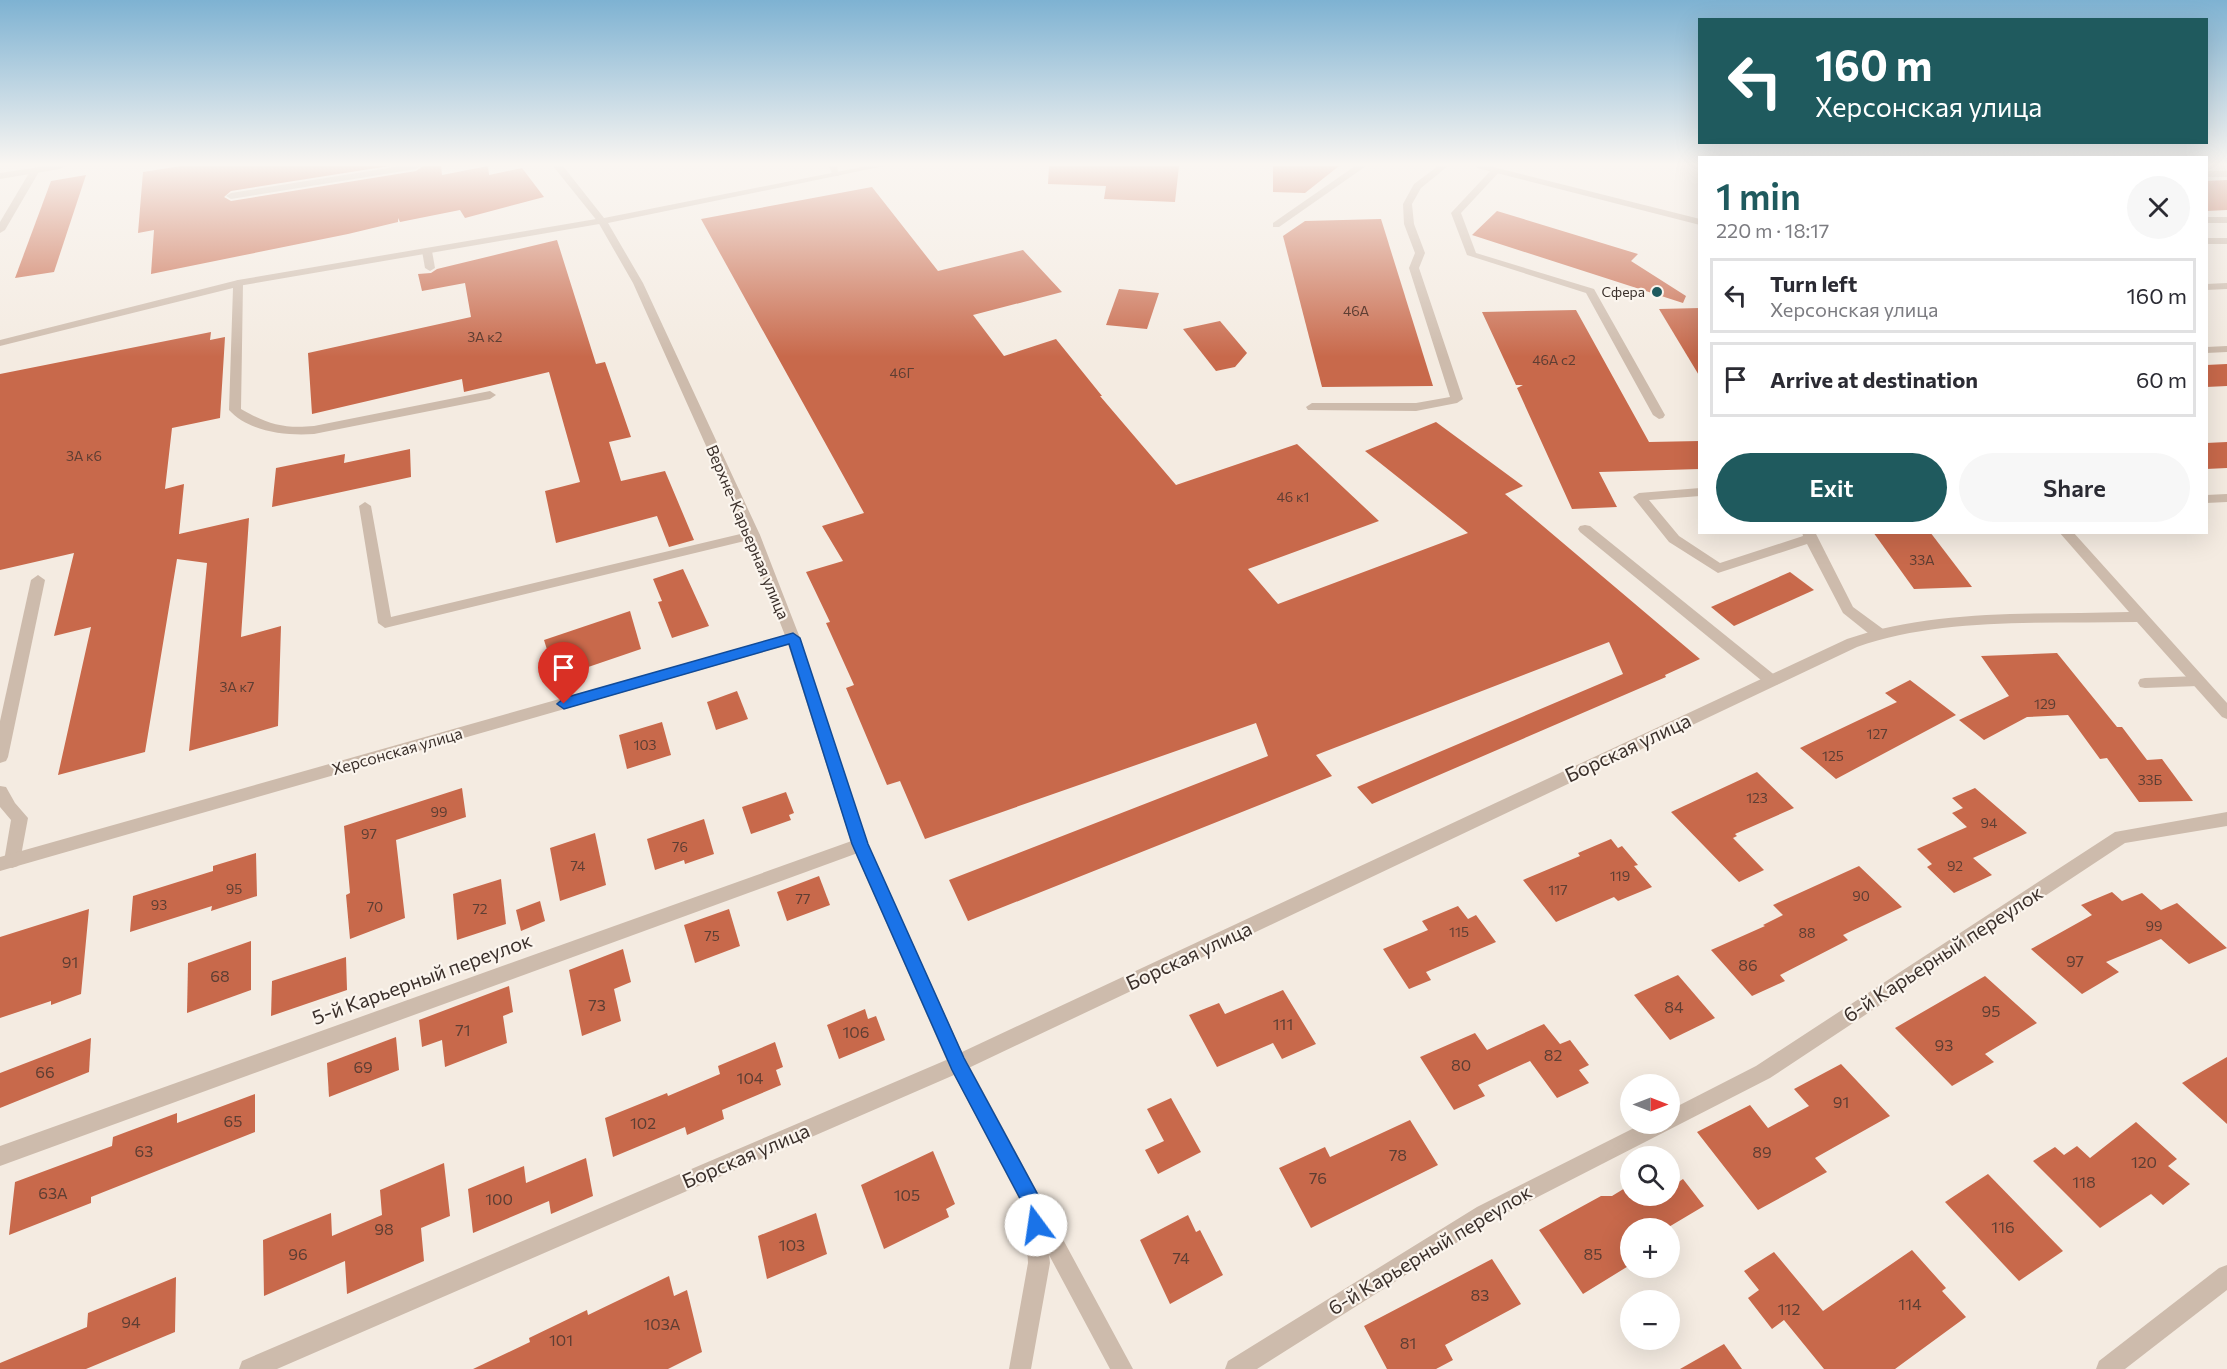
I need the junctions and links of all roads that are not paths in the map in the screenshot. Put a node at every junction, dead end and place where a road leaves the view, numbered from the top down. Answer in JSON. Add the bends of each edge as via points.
{"nodes":[{"id":1,"x":546,"y":230,"type":"edge"},
{"id":2,"x":608,"y":230,"type":"edge"},
{"id":3,"x":1411,"y":230,"type":"edge"},
{"id":4,"x":1462,"y":230,"type":"edge"},
{"id":5,"x":2208,"y":241,"type":"edge"},
{"id":6,"x":2227,"y":241,"type":"edge"},
{"id":7,"x":427,"y":251,"type":"junction"},
{"id":8,"x":430,"y":268,"type":"dead end"},
{"id":9,"x":238,"y":283,"type":"junction"},
{"id":10,"x":2208,"y":286,"type":"edge"},
{"id":11,"x":2227,"y":286,"type":"edge"},
{"id":12,"x":0,"y":343,"type":"edge"},
{"id":13,"x":2227,"y":349,"type":"edge"},
{"id":14,"x":2208,"y":350,"type":"edge"},
{"id":15,"x":490,"y":395,"type":"dead end"},
{"id":16,"x":1312,"y":407,"type":"dead end"},
{"id":17,"x":1659,"y":415,"type":"dead end"},
{"id":18,"x":1698,"y":492,"type":"edge"},
{"id":19,"x":2227,"y":498,"type":"edge"},
{"id":20,"x":2208,"y":499,"type":"edge"},
{"id":21,"x":365,"y":506,"type":"dead end"},
{"id":22,"x":1585,"y":529,"type":"dead end"},
{"id":23,"x":2067,"y":534,"type":"edge"},
{"id":24,"x":753,"y":535,"type":"junction"},
{"id":25,"x":1810,"y":535,"type":"edge"},
{"id":26,"x":38,"y":580,"type":"dead end"},
{"id":27,"x":2141,"y":617,"type":"junction"},
{"id":28,"x":1878,"y":633,"type":"junction"},
{"id":29,"x":793,"y":638,"type":"junction"},
{"id":30,"x":1772,"y":681,"type":"junction"},
{"id":31,"x":2198,"y":681,"type":"junction"},
{"id":32,"x":2145,"y":683,"type":"dead end"},
{"id":33,"x":2224,"y":705,"type":"edge"},
{"id":34,"x":0,"y":757,"type":"edge"},
{"id":35,"x":0,"y":792,"type":"edge"},
{"id":36,"x":2227,"y":819,"type":"edge"},
{"id":37,"x":860,"y":844,"type":"junction"},
{"id":38,"x":6,"y":863,"type":"edge"},
{"id":39,"x":958,"y":1064,"type":"junction"},
{"id":40,"x":1680,"y":1114,"type":"edge"},
{"id":41,"x":1642,"y":1134,"type":"edge"},
{"id":42,"x":0,"y":1156,"type":"edge"},
{"id":43,"x":1034,"y":1206,"type":"junction"},
{"id":44,"x":2227,"y":1276,"type":"edge"},
{"id":45,"x":250,"y":1369,"type":"edge"},
{"id":46,"x":1020,"y":1369,"type":"edge"},
{"id":47,"x":1122,"y":1369,"type":"edge"},
{"id":48,"x":1236,"y":1369,"type":"edge"},
{"id":49,"x":2108,"y":1369,"type":"edge"}],
"edges":[{"from":1,"to":7,"type":"street"},
{"from":2,"to":24,"type":"street","name":"Верхне-Карьерная улица","via":[[638,283]]},
{"from":3,"to":16,"type":"street","via":[[1420,253],[1414,268],[1457,399],[1416,407]]},
{"from":4,"to":17,"type":"street","via":[[1472,255],[1590,291]]},
{"from":5,"to":6,"type":"street"},
{"from":7,"to":8,"type":"street"},
{"from":7,"to":9,"type":"street"},
{"from":9,"to":12,"type":"street"},
{"from":9,"to":15,"type":"street","via":[[235,410],[251,420],[297,432]]},
{"from":10,"to":11,"type":"street"},
{"from":13,"to":14,"type":"street"},
{"from":18,"to":25,"type":"street","via":[[1639,497],[1674,539],[1719,568]]},
{"from":19,"to":20,"type":"street"},
{"from":21,"to":24,"type":"street","via":[[385,623]]},
{"from":22,"to":30,"type":"street"},
{"from":23,"to":27,"type":"street"},
{"from":24,"to":29,"type":"street","name":"Верхне-Карьерная улица"},
{"from":25,"to":28,"type":"street","via":[[1848,610]]},
{"from":26,"to":34,"type":"street"},
{"from":27,"to":28,"type":"street","name":"Борская улица","via":[[1965,621]]},
{"from":27,"to":31,"type":"street"},
{"from":28,"to":30,"type":"street","name":"Борская улица"},
{"from":29,"to":37,"type":"street","name":"Верхне-Карьерная улица"},
{"from":29,"to":38,"type":"street","name":"Херсонская улица"},
{"from":30,"to":39,"type":"street","name":"Борская улица"},
{"from":31,"to":32,"type":"street"},
{"from":31,"to":33,"type":"street"},
{"from":35,"to":38,"type":"street","via":[[20,818]]},
{"from":36,"to":40,"type":"street","name":"6-й Карьерный переулок","via":[[2121,837],[1763,1072]]},
{"from":37,"to":39,"type":"street","name":"Верхне-Карьерная улица"},
{"from":37,"to":42,"type":"street","name":"5-й Карьерный переулок"},
{"from":39,"to":43,"type":"street","name":"Верхне-Карьерная улица"},
{"from":39,"to":45,"type":"street","name":"Борская улица"},
{"from":41,"to":48,"type":"street","name":"6-й Карьерный переулок","via":[[1484,1214]]},
{"from":43,"to":46,"type":"street","via":[[1039,1263]]},
{"from":43,"to":47,"type":"street","name":"Верхне-Карьерная улица"},
{"from":44,"to":49,"type":"street"}]}
